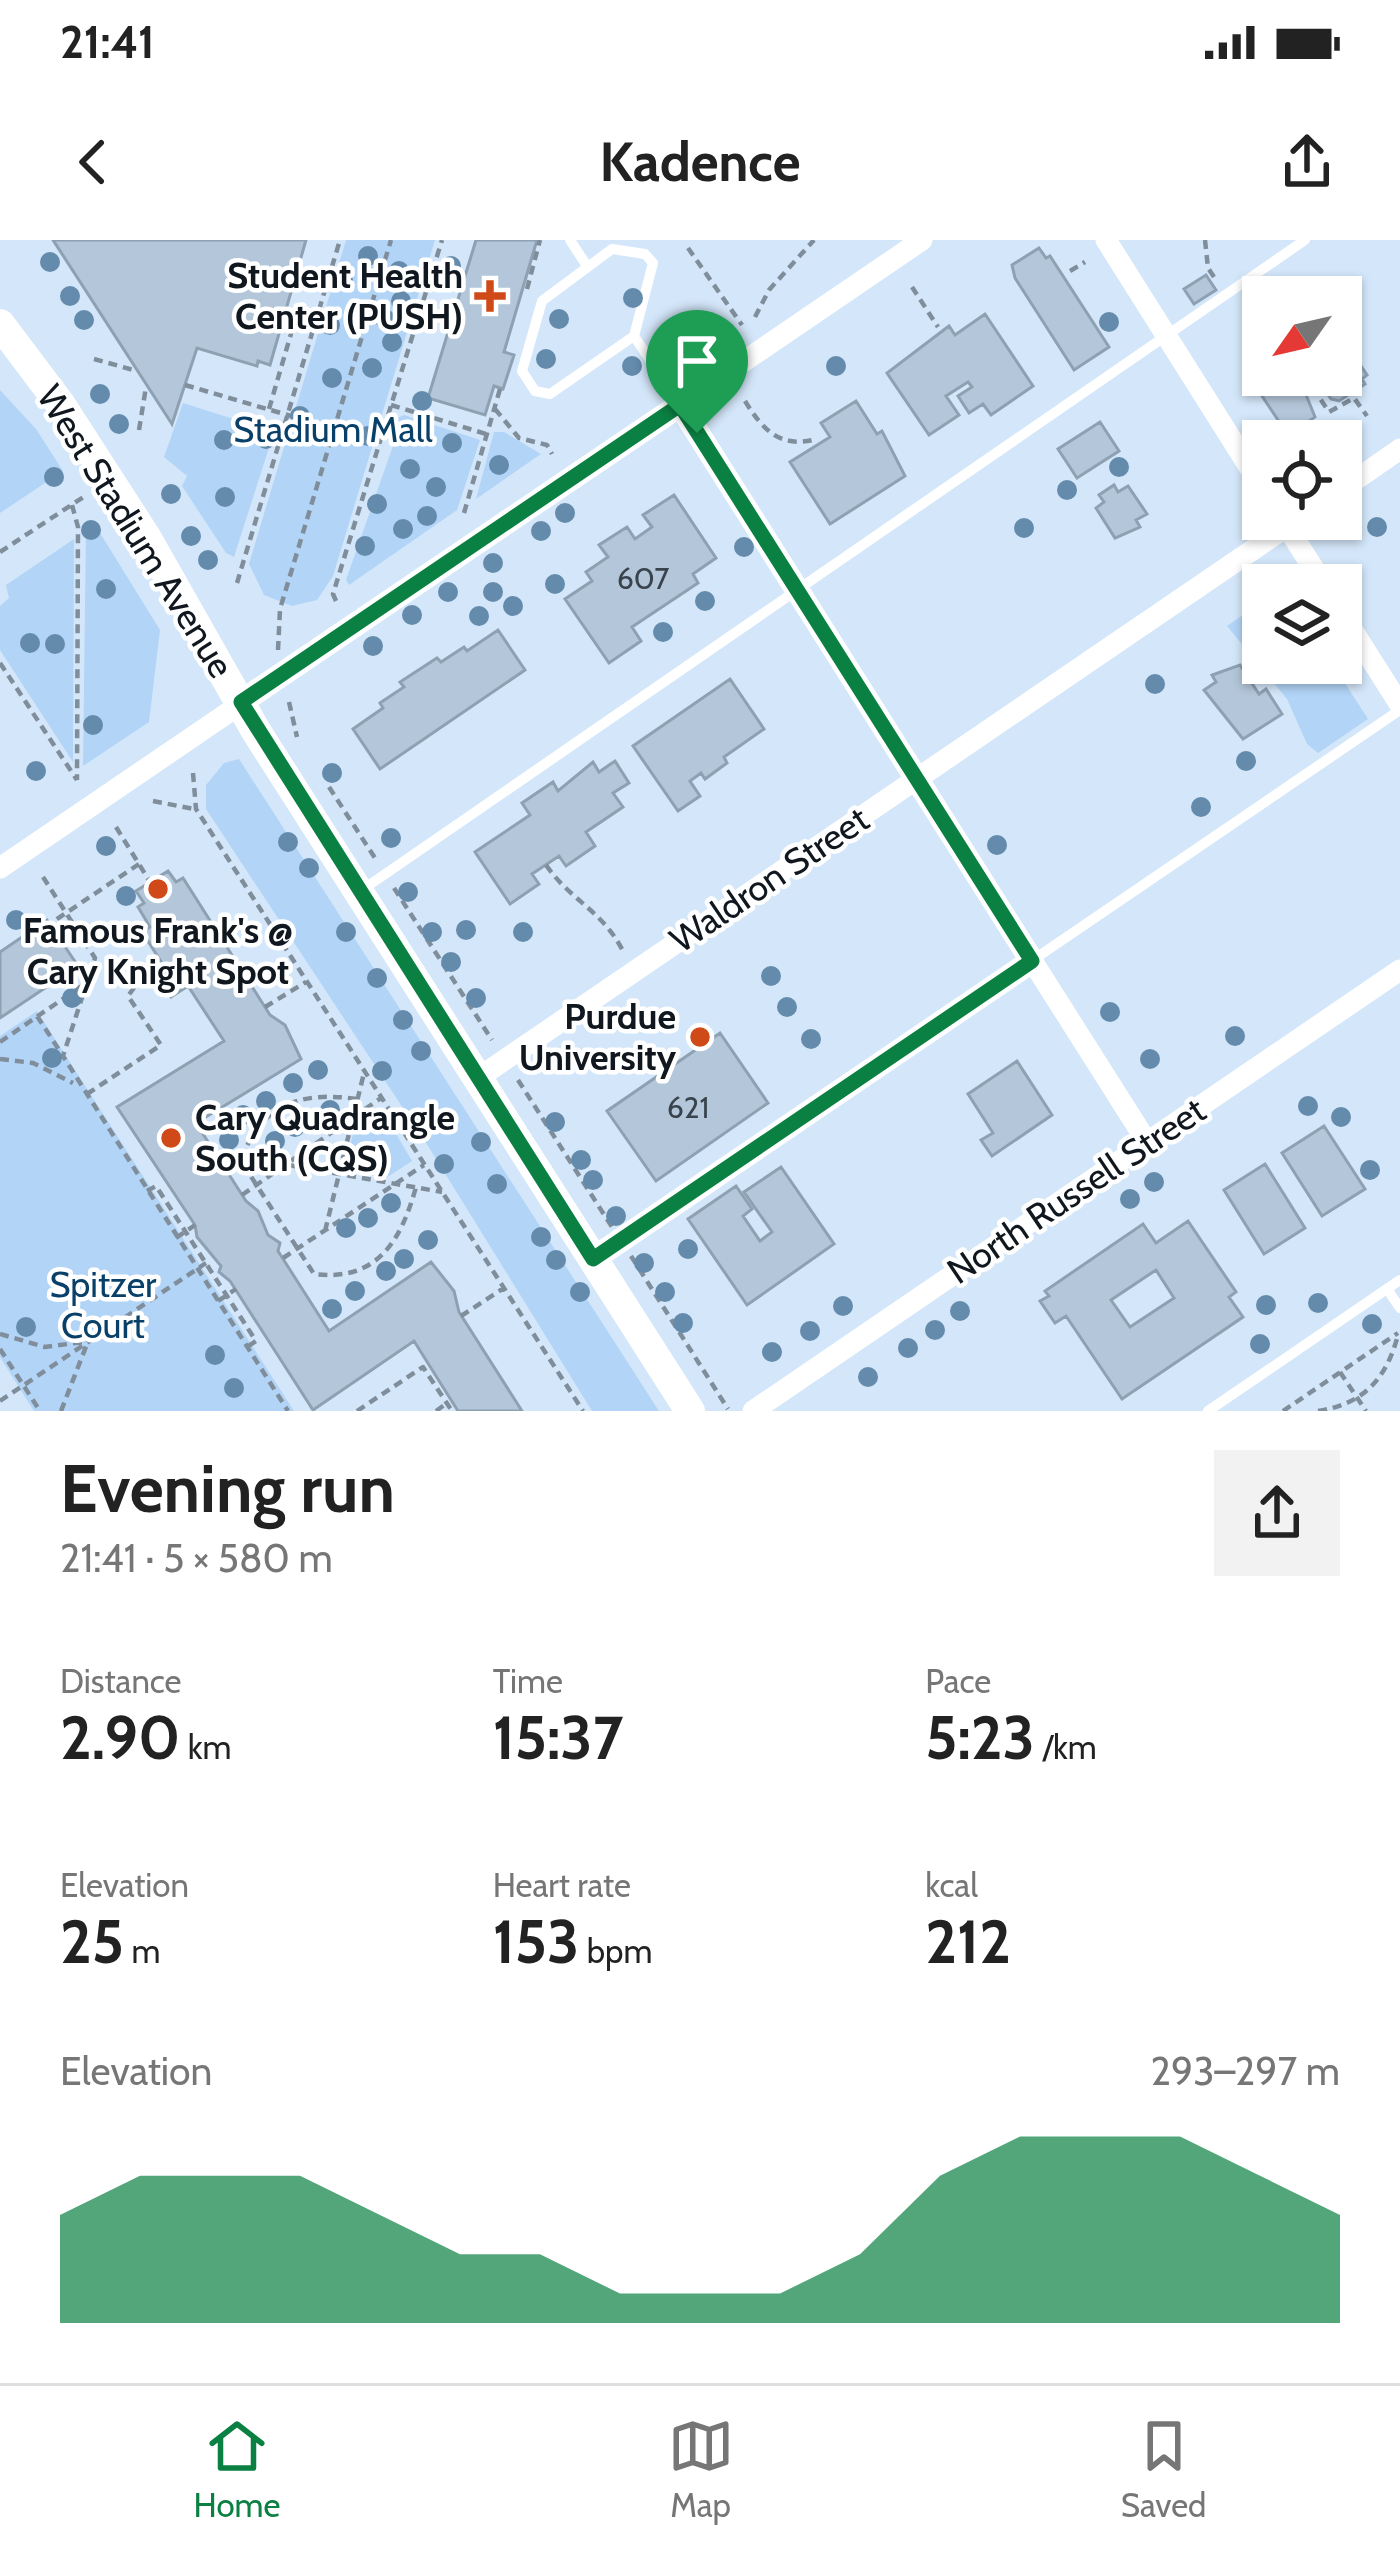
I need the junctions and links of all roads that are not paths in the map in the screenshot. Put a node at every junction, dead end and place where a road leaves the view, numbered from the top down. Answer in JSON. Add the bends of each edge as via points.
{"nodes":[{"id":1,"x":570,"y":240,"type":"edge"},
{"id":2,"x":922,"y":240,"type":"edge"},
{"id":3,"x":1106,"y":240,"type":"edge"},
{"id":4,"x":1306,"y":240,"type":"edge"},
{"id":5,"x":587,"y":266,"type":"junction"},
{"id":6,"x":0,"y":324,"type":"edge"},
{"id":7,"x":634,"y":335,"type":"junction"},
{"id":8,"x":1166,"y":335,"type":"junction"},
{"id":9,"x":680,"y":405,"type":"junction"},
{"id":10,"x":1400,"y":449,"type":"edge"},
{"id":11,"x":1242,"y":456,"type":"edge"},
{"id":12,"x":1362,"y":475,"type":"edge"},
{"id":13,"x":1263,"y":540,"type":"edge"},
{"id":14,"x":797,"y":590,"type":"junction"},
{"id":15,"x":1362,"y":646,"type":"edge"},
{"id":16,"x":241,"y":702,"type":"junction"},
{"id":17,"x":1400,"y":708,"type":"edge"},
{"id":18,"x":917,"y":779,"type":"junction"},
{"id":19,"x":0,"y":868,"type":"edge"},
{"id":20,"x":359,"y":892,"type":"junction"},
{"id":21,"x":1032,"y":961,"type":"junction"},
{"id":22,"x":1400,"y":970,"type":"edge"},
{"id":23,"x":478,"y":1078,"type":"junction"},
{"id":24,"x":1147,"y":1142,"type":"junction"},
{"id":25,"x":593,"y":1259,"type":"junction"},
{"id":26,"x":1400,"y":1280,"type":"edge"},
{"id":27,"x":1387,"y":1288,"type":"junction"},
{"id":28,"x":1400,"y":1308,"type":"edge"},
{"id":29,"x":690,"y":1411,"type":"edge"},
{"id":30,"x":753,"y":1411,"type":"edge"},
{"id":31,"x":1208,"y":1411,"type":"edge"}],
"edges":[{"from":1,"to":5,"type":"lane"},
{"from":2,"to":9,"type":"street"},
{"from":3,"to":8,"type":"street"},
{"from":4,"to":8,"type":"lane"},
{"from":5,"to":7,"type":"lane","via":[[612,249],[653,263]]},
{"from":5,"to":7,"type":"lane","via":[[542,301],[527,382],[550,394]]},
{"from":6,"to":16,"type":"street","name":"West Stadium Avenue","via":[[146,537]]},
{"from":7,"to":9,"type":"lane"},
{"from":8,"to":11,"type":"street"},
{"from":8,"to":14,"type":"lane"},
{"from":9,"to":14,"type":"street"},
{"from":9,"to":16,"type":"street"},
{"from":10,"to":12,"type":"street"},
{"from":13,"to":18,"type":"street","name":"Waldron Street"},
{"from":14,"to":18,"type":"street"},
{"from":14,"to":20,"type":"lane"},
{"from":15,"to":17,"type":"street"},
{"from":16,"to":19,"type":"street"},
{"from":16,"to":20,"type":"street","name":"West Stadium Avenue"},
{"from":17,"to":21,"type":"lane"},
{"from":18,"to":21,"type":"street"},
{"from":18,"to":23,"type":"street","name":"Waldron Street"},
{"from":20,"to":23,"type":"street","name":"West Stadium Avenue"},
{"from":21,"to":24,"type":"street"},
{"from":21,"to":25,"type":"lane"},
{"from":22,"to":24,"type":"street","name":"North Russell Street"},
{"from":23,"to":25,"type":"street","name":"West Stadium Avenue"},
{"from":24,"to":30,"type":"street","name":"North Russell Street"},
{"from":25,"to":29,"type":"street","name":"West Stadium Avenue"},
{"from":26,"to":27,"type":"lane"},
{"from":27,"to":28,"type":"lane"},
{"from":27,"to":31,"type":"lane"}]}
